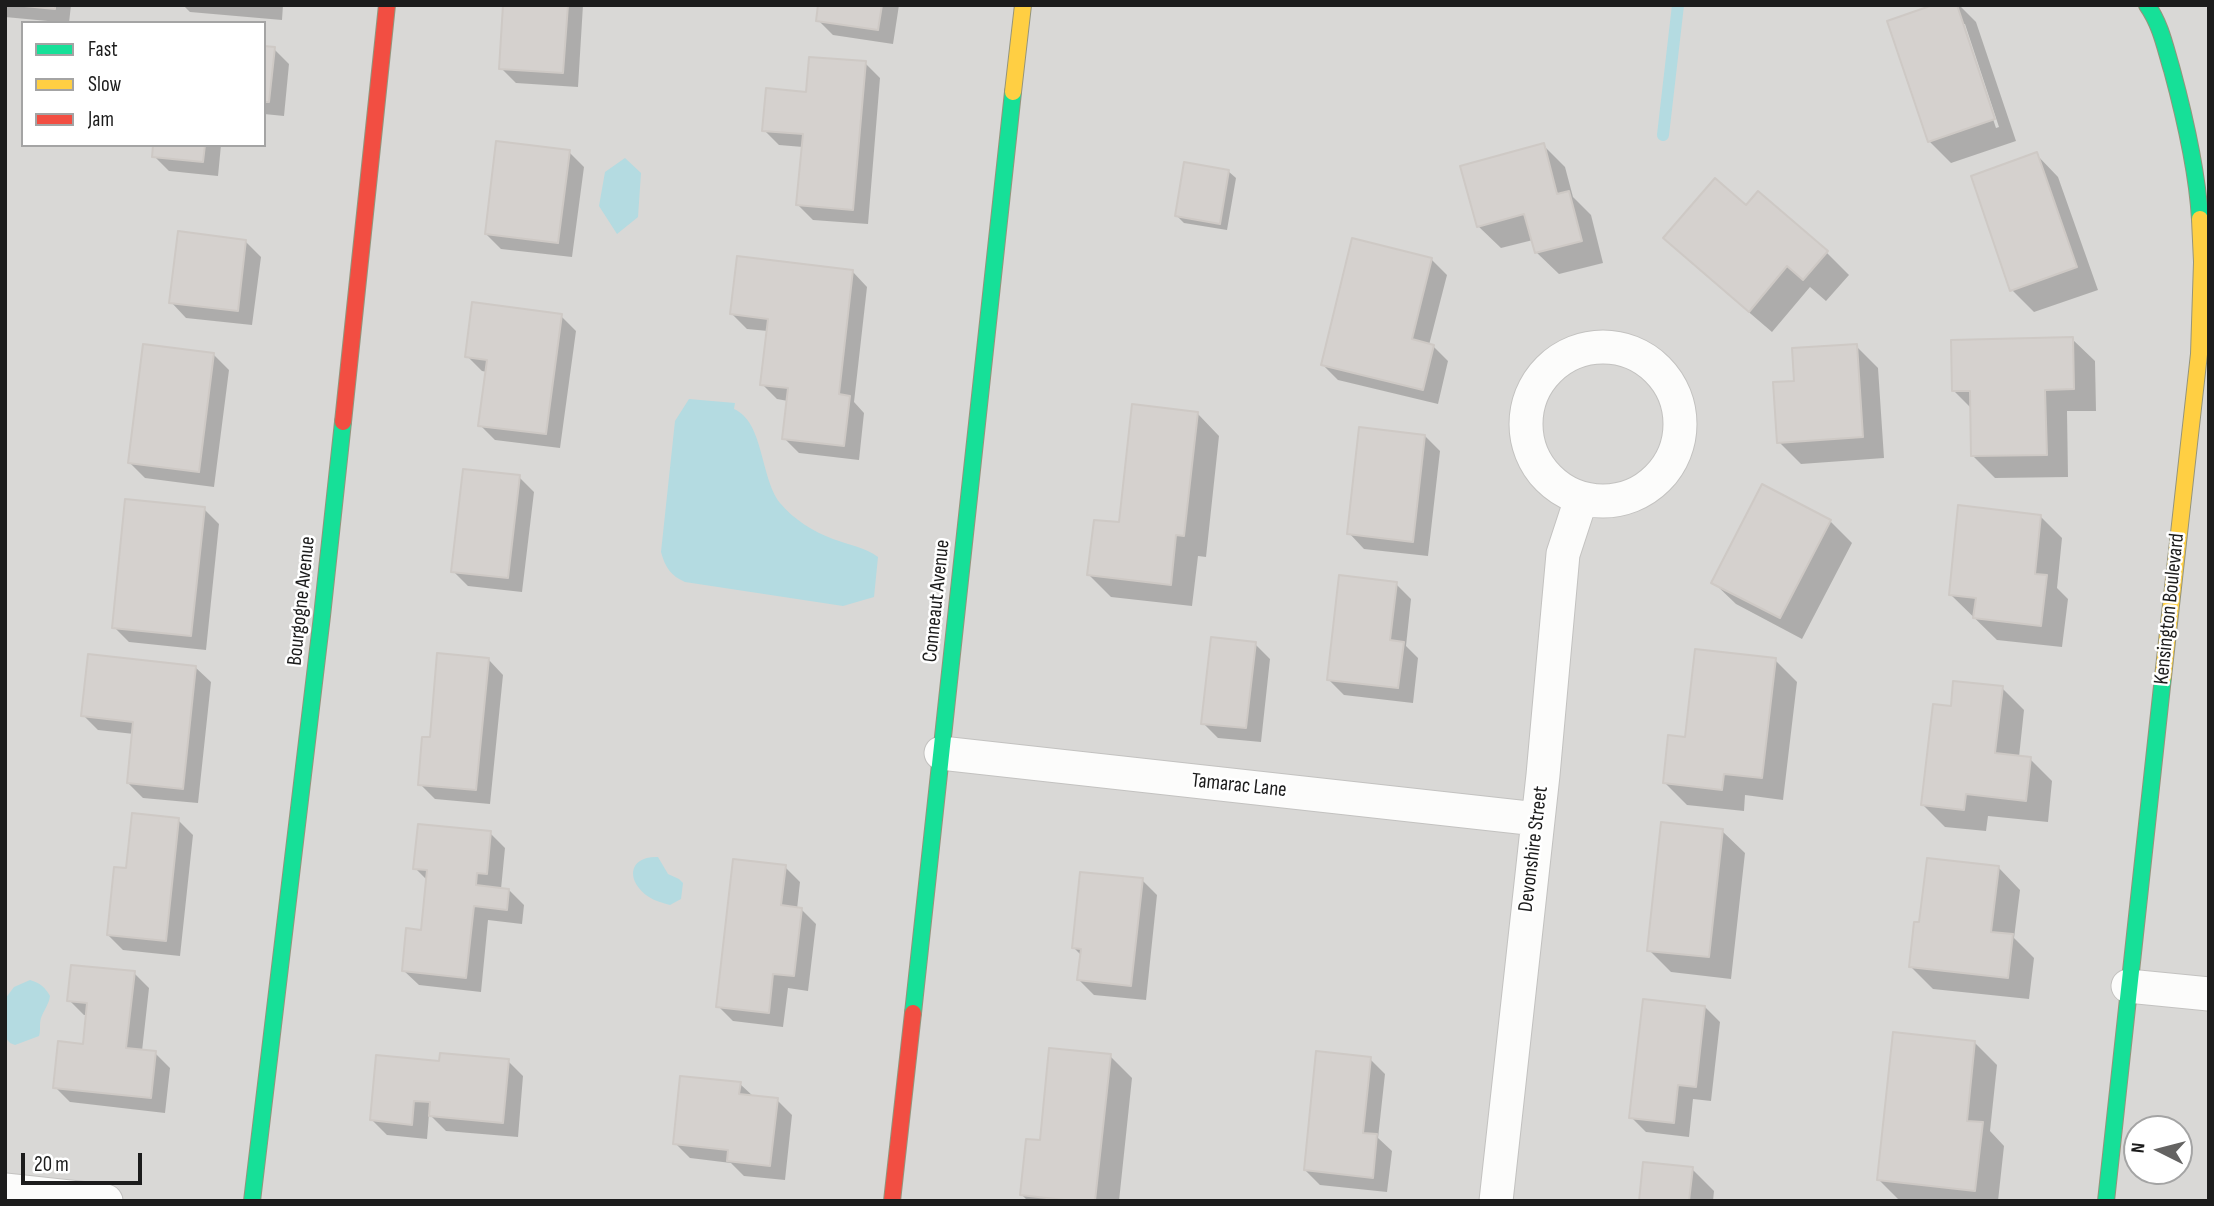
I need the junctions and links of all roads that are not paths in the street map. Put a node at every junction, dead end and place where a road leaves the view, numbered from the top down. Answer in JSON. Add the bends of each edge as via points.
{"nodes":[{"id":1,"x":387,"y":5,"type":"edge"},
{"id":2,"x":1023,"y":5,"type":"edge"},
{"id":3,"x":2156,"y":11,"type":"edge"},
{"id":4,"x":1581,"y":499,"type":"junction"},
{"id":5,"x":941,"y":753,"type":"junction"},
{"id":6,"x":1537,"y":819,"type":"junction"},
{"id":7,"x":2128,"y":986,"type":"junction"},
{"id":8,"x":2209,"y":994,"type":"edge"},
{"id":9,"x":5,"y":1190,"type":"edge"},
{"id":10,"x":106,"y":1201,"type":"edge"},
{"id":11,"x":252,"y":1201,"type":"edge"},
{"id":12,"x":892,"y":1201,"type":"edge"},
{"id":13,"x":1496,"y":1201,"type":"edge"},
{"id":14,"x":2106,"y":1201,"type":"edge"}],
"edges":[{"from":1,"to":11,"type":"street","name":"Bourgogne Avenue","via":[[322,616]]},
{"from":2,"to":5,"type":"street","name":"Conneaut Avenue"},
{"from":3,"to":7,"type":"street","name":"Kensington Boulevard","via":[[2183,110],[2199,201],[2202,262],[2199,354]]},
{"from":4,"to":4,"type":"street","via":[[1605,502],[1630,497],[1651,485],[1668,466],[1678,443],[1680,418],[1675,394],[1661,373],[1641,357],[1618,348],[1592,348],[1567,356],[1547,371],[1532,393],[1526,418],[1528,444],[1539,468],[1557,486]]},
{"from":4,"to":6,"type":"street","name":"Devonshire Street","via":[[1563,554]]},
{"from":5,"to":6,"type":"street","name":"Tamarac Lane"},
{"from":5,"to":12,"type":"street","name":"Conneaut Avenue"},
{"from":6,"to":13,"type":"street","name":"Devonshire Street"},
{"from":7,"to":8,"type":"street"},
{"from":7,"to":14,"type":"street","name":"Kensington Boulevard"},
{"from":9,"to":10,"type":"street"}]}
